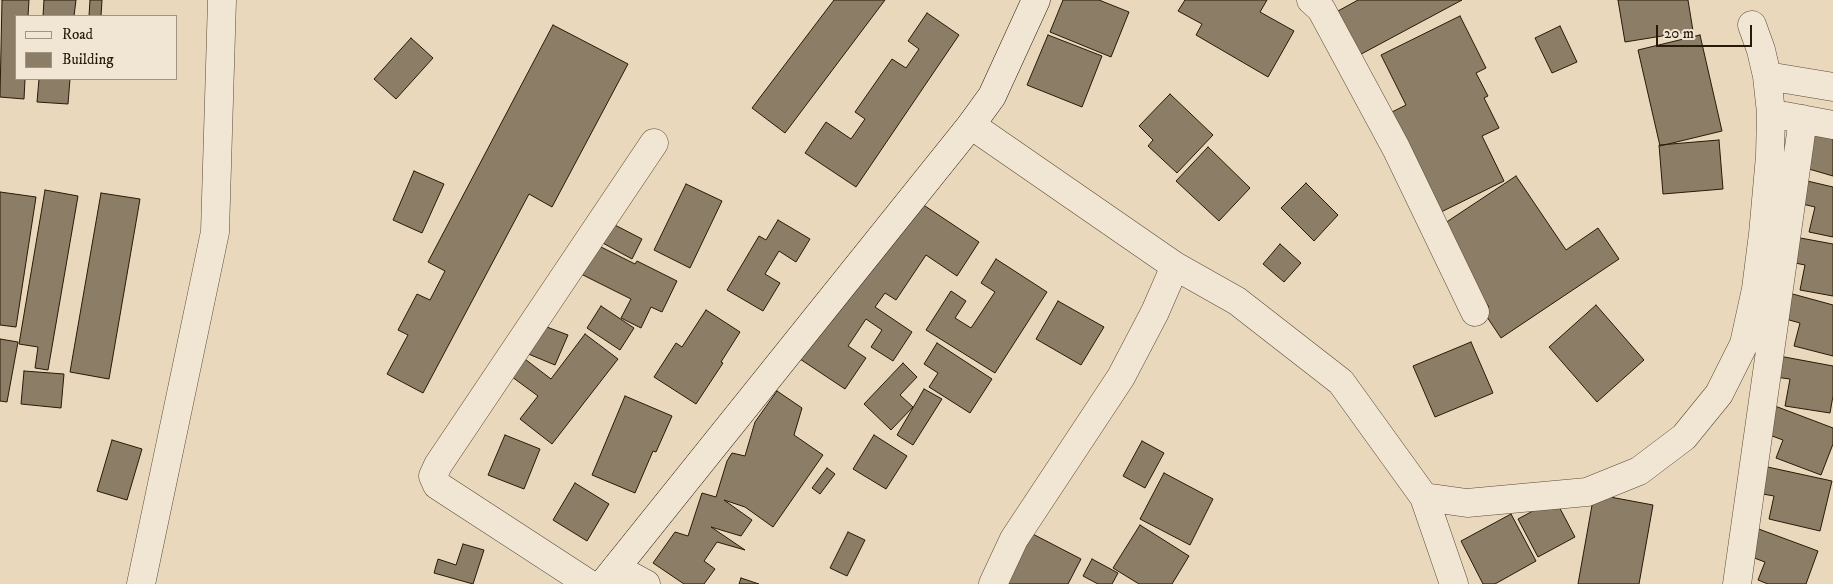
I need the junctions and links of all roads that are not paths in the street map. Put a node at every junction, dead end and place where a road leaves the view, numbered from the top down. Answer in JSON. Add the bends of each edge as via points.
{"nodes":[{"id":1,"x":222,"y":0,"type":"edge"},
{"id":2,"x":1036,"y":0,"type":"edge"},
{"id":3,"x":1311,"y":0,"type":"edge"},
{"id":4,"x":1752,"y":25,"type":"dead end"},
{"id":5,"x":1767,"y":76,"type":"junction"},
{"id":6,"x":1833,"y":88,"type":"edge"},
{"id":7,"x":1772,"y":113,"type":"junction"},
{"id":8,"x":1803,"y":119,"type":"junction"},
{"id":9,"x":971,"y":125,"type":"junction"},
{"id":10,"x":1833,"y":125,"type":"edge"},
{"id":11,"x":654,"y":143,"type":"dead end"},
{"id":12,"x":1175,"y":266,"type":"junction"},
{"id":13,"x":1475,"y":312,"type":"dead end"},
{"id":14,"x":1424,"y":497,"type":"junction"},
{"id":15,"x":610,"y":576,"type":"edge"},
{"id":16,"x":141,"y":584,"type":"edge"},
{"id":17,"x":589,"y":584,"type":"edge"},
{"id":18,"x":646,"y":584,"type":"edge"},
{"id":19,"x":993,"y":584,"type":"edge"},
{"id":20,"x":1454,"y":584,"type":"edge"},
{"id":21,"x":1737,"y":584,"type":"edge"}],
"edges":[{"from":1,"to":16,"type":"street","via":[[215,232]]},
{"from":2,"to":9,"type":"street","via":[[992,96]]},
{"from":3,"to":13,"type":"street","via":[[1321,9],[1396,148]]},
{"from":4,"to":5,"type":"street"},
{"from":5,"to":6,"type":"street"},
{"from":5,"to":7,"type":"street"},
{"from":7,"to":8,"type":"street"},
{"from":7,"to":14,"type":"street","via":[[1763,234],[1744,344],[1719,394],[1684,437],[1639,470],[1587,492],[1467,503]]},
{"from":8,"to":10,"type":"street"},
{"from":8,"to":21,"type":"street"},
{"from":9,"to":12,"type":"street"},
{"from":9,"to":15,"type":"street"},
{"from":11,"to":17,"type":"street","via":[[433,476],[437,485]]},
{"from":12,"to":14,"type":"street","via":[[1237,301],[1341,382]]},
{"from":12,"to":19,"type":"street","via":[[1121,377],[1014,539]]},
{"from":14,"to":20,"type":"street"},
{"from":15,"to":18,"type":"street"}]}
